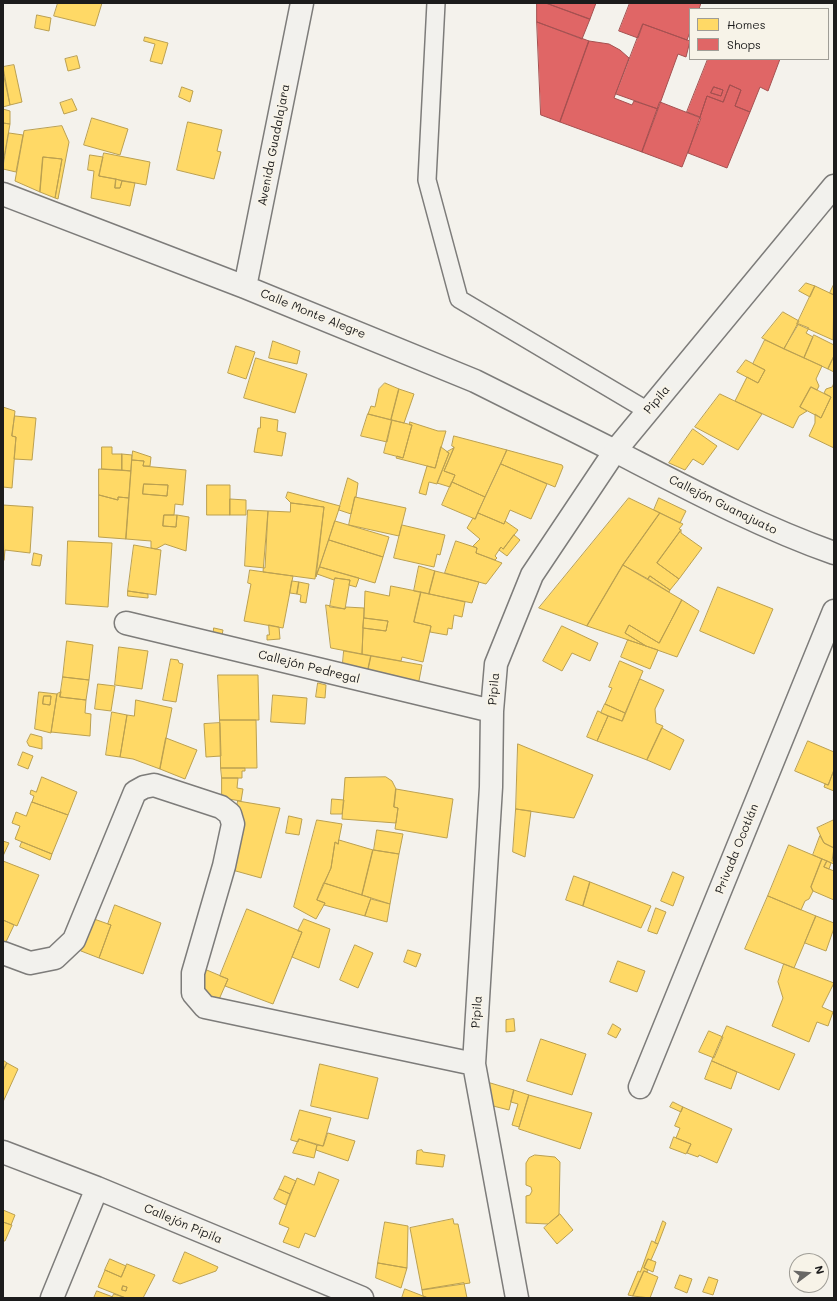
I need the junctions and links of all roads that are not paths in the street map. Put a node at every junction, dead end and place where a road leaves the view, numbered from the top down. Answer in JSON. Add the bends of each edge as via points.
{"nodes":[{"id":1,"x":302,"y":3,"type":"edge"},
{"id":2,"x":436,"y":3,"type":"edge"},
{"id":3,"x":834,"y":186,"type":"edge"},
{"id":4,"x":3,"y":194,"type":"edge"},
{"id":5,"x":245,"y":287,"type":"junction"},
{"id":6,"x":648,"y":412,"type":"junction"},
{"id":7,"x":615,"y":451,"type":"junction"},
{"id":8,"x":834,"y":554,"type":"edge"},
{"id":9,"x":834,"y":611,"type":"edge"},
{"id":10,"x":126,"y":623,"type":"dead end"},
{"id":11,"x":492,"y":711,"type":"junction"},
{"id":12,"x":3,"y":953,"type":"edge"},
{"id":13,"x":474,"y":1064,"type":"junction"},
{"id":14,"x":640,"y":1087,"type":"dead end"},
{"id":15,"x":3,"y":1152,"type":"edge"},
{"id":16,"x":97,"y":1188,"type":"junction"},
{"id":17,"x":52,"y":1298,"type":"edge"},
{"id":18,"x":362,"y":1298,"type":"edge"},
{"id":19,"x":517,"y":1298,"type":"edge"}],
"edges":[{"from":1,"to":5,"type":"street","name":"Avenida Guadalajara"},
{"from":2,"to":6,"type":"lane","via":[[427,180],[459,299]]},
{"from":3,"to":6,"type":"street","name":"Pipila"},
{"from":4,"to":5,"type":"street","name":"Calle Monte Alegre"},
{"from":5,"to":7,"type":"street","name":"Calle Monte Alegre","via":[[475,381]]},
{"from":6,"to":7,"type":"street","name":"Pipila"},
{"from":7,"to":8,"type":"street","name":"Callejón Guanajuato","via":[[715,503]]},
{"from":7,"to":11,"type":"street","name":"Pipila","via":[[532,575],[496,664]]},
{"from":9,"to":14,"type":"street","name":"Privada Ocotlán"},
{"from":10,"to":11,"type":"street","name":"Callejón Pedregal"},
{"from":11,"to":13,"type":"street","name":"Pipila","via":[[491,787]]},
{"from":12,"to":13,"type":"street","via":[[30,963],[55,958],[74,940],[135,792],[144,786],[154,785],[221,807],[230,814],[232,824],[224,866],[193,973],[193,994],[205,1007]]},
{"from":13,"to":19,"type":"street","name":"Pipila"},
{"from":15,"to":16,"type":"street","name":"Callejón Pípila"},
{"from":16,"to":17,"type":"street"},
{"from":16,"to":18,"type":"street","name":"Callejón Pípila"}]}
